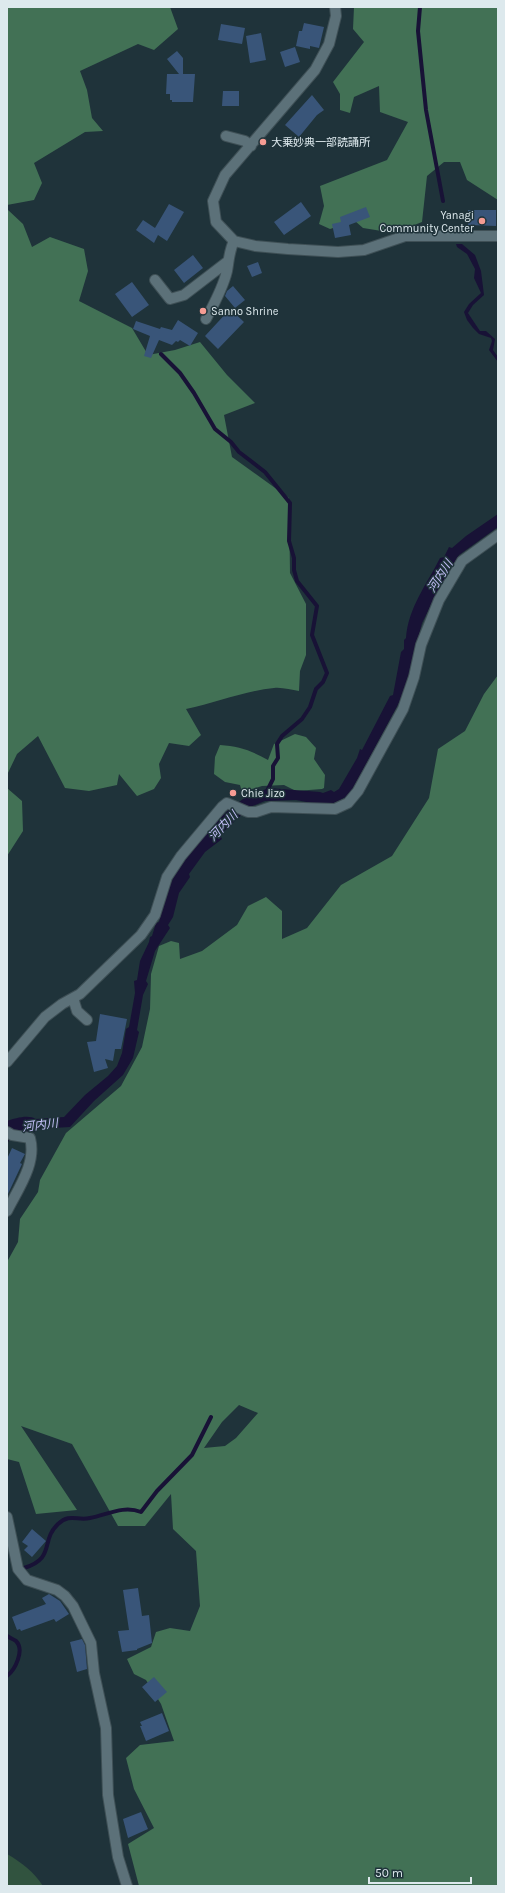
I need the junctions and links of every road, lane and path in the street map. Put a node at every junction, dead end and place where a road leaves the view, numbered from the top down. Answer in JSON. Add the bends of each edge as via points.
{"nodes":[{"id":1,"x":335,"y":7,"type":"edge"},
{"id":2,"x":226,"y":136,"type":"dead end"},
{"id":3,"x":251,"y":146,"type":"junction"},
{"id":4,"x":498,"y":236,"type":"edge"},
{"id":5,"x":234,"y":241,"type":"junction"},
{"id":6,"x":227,"y":262,"type":"junction"},
{"id":7,"x":155,"y":280,"type":"dead end"},
{"id":8,"x":206,"y":319,"type":"dead end"},
{"id":9,"x":498,"y":535,"type":"edge"},
{"id":10,"x":73,"y":998,"type":"junction"},
{"id":11,"x":87,"y":1020,"type":"dead end"},
{"id":12,"x":7,"y":1062,"type":"edge"},
{"id":13,"x":10,"y":1134,"type":"edge"},
{"id":14,"x":7,"y":1211,"type":"edge"},
{"id":15,"x":7,"y":1517,"type":"edge"},
{"id":16,"x":127,"y":1886,"type":"edge"}],
"edges":[{"from":1,"to":3,"type":"street","via":[[336,16],[329,44],[314,70]]},
{"from":2,"to":3,"type":"street","via":[[245,141]]},
{"from":3,"to":5,"type":"street","via":[[225,175],[213,201],[216,222]]},
{"from":4,"to":5,"type":"street","via":[[405,236],[364,250],[338,252],[255,246]]},
{"from":5,"to":6,"type":"street"},
{"from":6,"to":7,"type":"street","via":[[184,296],[170,299]]},
{"from":6,"to":8,"type":"street","via":[[220,294]]},
{"from":9,"to":10,"type":"street","via":[[462,561],[439,600],[421,645],[403,709],[358,791],[348,803],[335,809],[271,808],[256,812],[248,812],[227,803],[180,856],[167,877],[155,915],[141,935]]},
{"from":10,"to":11,"type":"street","via":[[77,1011]]},
{"from":10,"to":12,"type":"street","via":[[45,1017]]},
{"from":13,"to":14,"type":"street","via":[[30,1138],[32,1158]]},
{"from":15,"to":16,"type":"street","via":[[18,1568],[27,1580],[57,1590],[65,1596],[73,1606],[91,1643],[94,1673],[106,1728],[108,1795],[118,1857]]}]}
